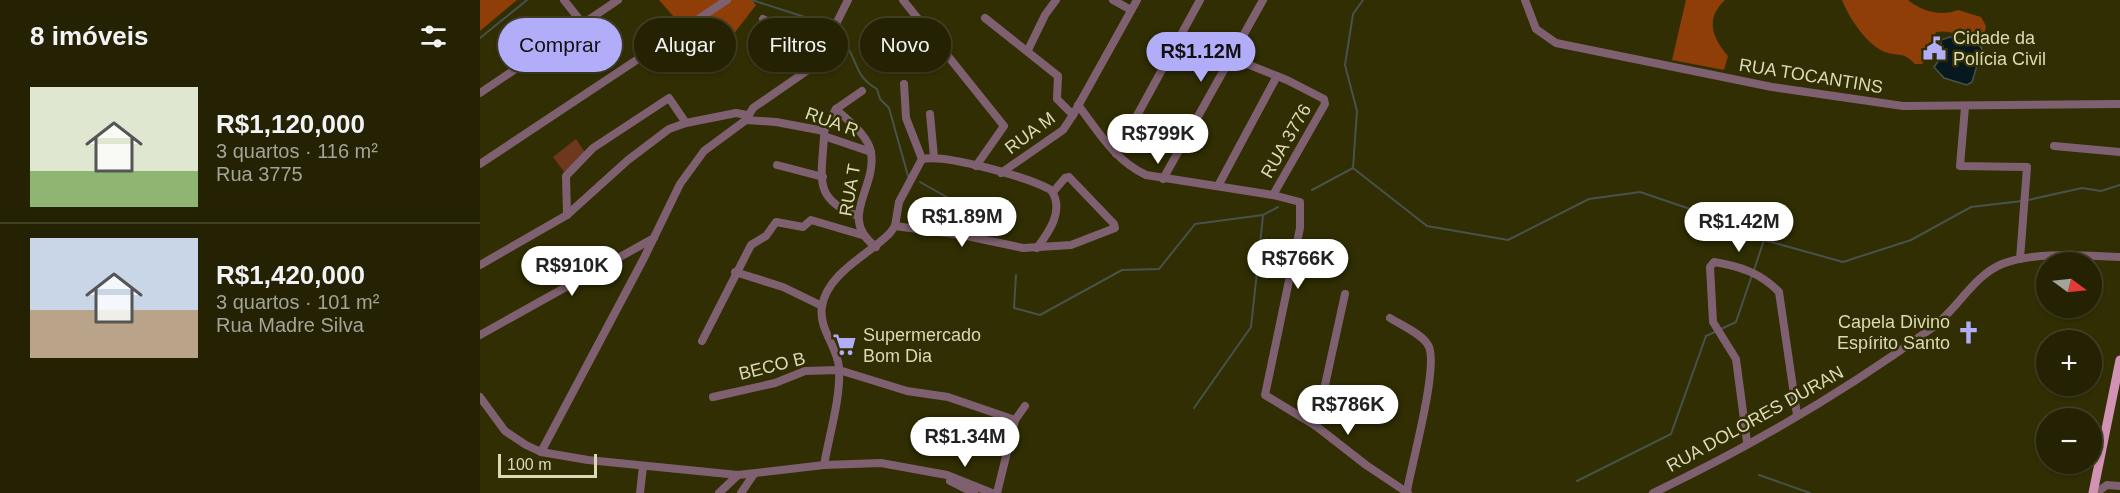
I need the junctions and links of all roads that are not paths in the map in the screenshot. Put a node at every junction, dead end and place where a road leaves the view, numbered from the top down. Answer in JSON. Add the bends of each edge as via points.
{"nodes":[{"id":1,"x":564,"y":0,"type":"edge"},
{"id":2,"x":618,"y":0,"type":"edge"},
{"id":3,"x":727,"y":0,"type":"edge"},
{"id":4,"x":848,"y":0,"type":"edge"},
{"id":5,"x":903,"y":0,"type":"edge"},
{"id":6,"x":1056,"y":0,"type":"edge"},
{"id":7,"x":1113,"y":0,"type":"edge"},
{"id":8,"x":1137,"y":0,"type":"edge"},
{"id":9,"x":1200,"y":0,"type":"edge"},
{"id":10,"x":1263,"y":0,"type":"edge"},
{"id":11,"x":1525,"y":0,"type":"edge"},
{"id":12,"x":1131,"y":10,"type":"junction"},
{"id":13,"x":578,"y":18,"type":"edge"},
{"id":14,"x":592,"y":18,"type":"edge"},
{"id":15,"x":839,"y":18,"type":"edge"},
{"id":16,"x":985,"y":18,"type":"dead end"},
{"id":17,"x":1179,"y":37,"type":"junction"},
{"id":18,"x":1028,"y":50,"type":"junction"},
{"id":19,"x":1230,"y":58,"type":"junction"},
{"id":20,"x":509,"y":72,"type":"edge"},
{"id":21,"x":805,"y":72,"type":"edge"},
{"id":22,"x":1277,"y":76,"type":"junction"},
{"id":23,"x":904,"y":84,"type":"dead end"},
{"id":24,"x":481,"y":90,"type":"edge"},
{"id":25,"x":862,"y":91,"type":"dead end"},
{"id":26,"x":2120,"y":104,"type":"edge"},
{"id":27,"x":1078,"y":105,"type":"junction"},
{"id":28,"x":1965,"y":107,"type":"junction"},
{"id":29,"x":836,"y":109,"type":"junction"},
{"id":30,"x":930,"y":114,"type":"dead end"},
{"id":31,"x":1073,"y":115,"type":"junction"},
{"id":32,"x":746,"y":118,"type":"junction"},
{"id":33,"x":686,"y":123,"type":"junction"},
{"id":34,"x":824,"y":133,"type":"junction"},
{"id":35,"x":2054,"y":146,"type":"dead end"},
{"id":36,"x":871,"y":152,"type":"junction"},
{"id":37,"x":2120,"y":152,"type":"edge"},
{"id":38,"x":1116,"y":154,"type":"junction"},
{"id":39,"x":934,"y":157,"type":"junction"},
{"id":40,"x":922,"y":159,"type":"junction"},
{"id":41,"x":480,"y":164,"type":"edge"},
{"id":42,"x":777,"y":165,"type":"dead end"},
{"id":43,"x":976,"y":166,"type":"junction"},
{"id":44,"x":1001,"y":172,"type":"junction"},
{"id":45,"x":823,"y":177,"type":"junction"},
{"id":46,"x":1163,"y":179,"type":"junction"},
{"id":47,"x":1218,"y":186,"type":"junction"},
{"id":48,"x":1053,"y":192,"type":"junction"},
{"id":49,"x":1273,"y":195,"type":"junction"},
{"id":50,"x":567,"y":214,"type":"junction"},
{"id":51,"x":858,"y":216,"type":"junction"},
{"id":52,"x":895,"y":226,"type":"junction"},
{"id":53,"x":862,"y":236,"type":"junction"},
{"id":54,"x":654,"y":238,"type":"junction"},
{"id":55,"x":876,"y":247,"type":"junction"},
{"id":56,"x":1037,"y":248,"type":"junction"},
{"id":57,"x":2120,"y":257,"type":"edge"},
{"id":58,"x":2020,"y":259,"type":"junction"},
{"id":59,"x":480,"y":265,"type":"edge"},
{"id":60,"x":735,"y":272,"type":"junction"},
{"id":61,"x":1345,"y":294,"type":"dead end"},
{"id":62,"x":822,"y":306,"type":"junction"},
{"id":63,"x":1390,"y":318,"type":"dead end"},
{"id":64,"x":480,"y":335,"type":"edge"},
{"id":65,"x":702,"y":341,"type":"dead end"},
{"id":66,"x":2120,"y":360,"type":"edge"},
{"id":67,"x":839,"y":370,"type":"junction"},
{"id":68,"x":480,"y":397,"type":"edge"},
{"id":69,"x":713,"y":397,"type":"dead end"},
{"id":70,"x":1024,"y":405,"type":"dead end"},
{"id":71,"x":482,"y":408,"type":"edge"},
{"id":72,"x":1797,"y":415,"type":"junction"},
{"id":73,"x":1015,"y":420,"type":"junction"},
{"id":74,"x":1316,"y":426,"type":"junction"},
{"id":75,"x":1747,"y":442,"type":"junction"},
{"id":76,"x":541,"y":452,"type":"junction"},
{"id":77,"x":824,"y":465,"type":"junction"},
{"id":78,"x":644,"y":466,"type":"junction"},
{"id":79,"x":929,"y":472,"type":"junction"},
{"id":80,"x":754,"y":474,"type":"junction"},
{"id":81,"x":738,"y":475,"type":"junction"},
{"id":82,"x":2120,"y":486,"type":"edge"},
{"id":83,"x":1407,"y":492,"type":"edge"},
{"id":84,"x":640,"y":493,"type":"edge"},
{"id":85,"x":719,"y":493,"type":"edge"},
{"id":86,"x":741,"y":493,"type":"edge"},
{"id":87,"x":974,"y":493,"type":"edge"},
{"id":88,"x":992,"y":493,"type":"edge"},
{"id":89,"x":997,"y":493,"type":"edge"},
{"id":90,"x":1653,"y":493,"type":"edge"},
{"id":91,"x":2095,"y":493,"type":"edge"}],
"edges":[{"from":1,"to":13,"type":"street"},
{"from":2,"to":14,"type":"street"},
{"from":3,"to":41,"type":"street"},
{"from":4,"to":15,"type":"street"},
{"from":5,"to":43,"type":"street","via":[[1004,126]]},
{"from":6,"to":18,"type":"street"},
{"from":7,"to":12,"type":"street"},
{"from":8,"to":12,"type":"street","name":"RUA M"},
{"from":9,"to":17,"type":"street"},
{"from":10,"to":19,"type":"street"},
{"from":11,"to":28,"type":"street","name":"RUA TOCANTINS","via":[[1536,29],[1556,43],[1772,87],[1903,106]]},
{"from":12,"to":27,"type":"street","name":"RUA M"},
{"from":16,"to":18,"type":"street"},
{"from":17,"to":19,"type":"street"},
{"from":17,"to":38,"type":"street"},
{"from":18,"to":31,"type":"street","via":[[1058,76],[1057,99]]},
{"from":19,"to":22,"type":"street"},
{"from":19,"to":46,"type":"street"},
{"from":20,"to":24,"type":"street"},
{"from":21,"to":32,"type":"street"},
{"from":22,"to":47,"type":"street"},
{"from":22,"to":49,"type":"street","name":"RUA 3776","via":[[1325,102]]},
{"from":23,"to":40,"type":"street","via":[[906,118]]},
{"from":25,"to":29,"type":"street"},
{"from":26,"to":28,"type":"street","name":"RUA TOCANTINS"},
{"from":27,"to":31,"type":"street","name":"RUA M"},
{"from":27,"to":38,"type":"street"},
{"from":28,"to":58,"type":"street","via":[[1960,166],[2027,168]]},
{"from":29,"to":34,"type":"street"},
{"from":29,"to":36,"type":"street","name":"RUA T","via":[[859,132]]},
{"from":30,"to":39,"type":"street"},
{"from":31,"to":44,"type":"street","name":"RUA M","via":[[1063,130]]},
{"from":32,"to":33,"type":"street","name":"RUA R","via":[[736,113]]},
{"from":32,"to":34,"type":"street","name":"RUA R"},
{"from":32,"to":54,"type":"street","via":[[704,151],[680,184]]},
{"from":33,"to":50,"type":"street","name":"RUA R","via":[[657,136]]},
{"from":33,"to":50,"type":"street","via":[[669,98],[593,148],[566,176]]},
{"from":34,"to":36,"type":"street","name":"RUA R"},
{"from":34,"to":45,"type":"street"},
{"from":35,"to":37,"type":"street"},
{"from":36,"to":51,"type":"street","name":"RUA T"},
{"from":38,"to":46,"type":"street","via":[[1129,168]]},
{"from":39,"to":40,"type":"street"},
{"from":39,"to":43,"type":"street"},
{"from":40,"to":52,"type":"street","via":[[899,202]]},
{"from":42,"to":45,"type":"street"},
{"from":43,"to":44,"type":"street"},
{"from":44,"to":48,"type":"street"},
{"from":45,"to":51,"type":"street","via":[[827,198]]},
{"from":46,"to":47,"type":"street"},
{"from":47,"to":49,"type":"street"},
{"from":48,"to":56,"type":"street","via":[[1054,225]]},
{"from":48,"to":56,"type":"street","via":[[1069,177],[1115,226],[1081,242]]},
{"from":49,"to":74,"type":"street","via":[[1296,200],[1302,206],[1265,395]]},
{"from":50,"to":59,"type":"street","name":"RUA R"},
{"from":51,"to":53,"type":"street","name":"RUA T"},
{"from":52,"to":55,"type":"street"},
{"from":52,"to":56,"type":"street"},
{"from":53,"to":55,"type":"street","name":"RUA T"},
{"from":53,"to":60,"type":"street","via":[[812,220],[803,227],[776,222],[766,237],[751,245]]},
{"from":54,"to":64,"type":"street"},
{"from":54,"to":76,"type":"street"},
{"from":55,"to":62,"type":"street","via":[[841,274]]},
{"from":57,"to":58,"type":"street","name":"RUA DOLORES DURAN"},
{"from":58,"to":72,"type":"street","name":"RUA DOLORES DURAN","via":[[1990,271],[1934,326],[1834,395]]},
{"from":60,"to":62,"type":"street","via":[[783,287]]},
{"from":60,"to":65,"type":"street"},
{"from":61,"to":74,"type":"street"},
{"from":62,"to":67,"type":"street"},
{"from":63,"to":83,"type":"street","via":[[1426,342],[1431,353],[1423,426]]},
{"from":66,"to":91,"type":"main road"},
{"from":67,"to":69,"type":"street","name":"BECO B","via":[[805,371],[775,383]]},
{"from":67,"to":73,"type":"street","name":"BECO B","via":[[916,394],[948,397]]},
{"from":67,"to":77,"type":"street"},
{"from":68,"to":71,"type":"street"},
{"from":70,"to":73,"type":"street"},
{"from":71,"to":76,"type":"street","via":[[505,431]]},
{"from":72,"to":75,"type":"street","name":"RUA DOLORES DURAN"},
{"from":72,"to":75,"type":"street","via":[[1779,292],[1758,275],[1714,262],[1710,267],[1713,322],[1736,359]]},
{"from":73,"to":89,"type":"street"},
{"from":74,"to":83,"type":"street"},
{"from":75,"to":90,"type":"street","name":"RUA DOLORES DURAN"},
{"from":76,"to":78,"type":"street"},
{"from":77,"to":79,"type":"street","via":[[881,463]]},
{"from":77,"to":80,"type":"street"},
{"from":78,"to":81,"type":"street"},
{"from":78,"to":84,"type":"street"},
{"from":79,"to":87,"type":"street"},
{"from":79,"to":88,"type":"street"},
{"from":80,"to":81,"type":"street"},
{"from":80,"to":86,"type":"street"},
{"from":81,"to":85,"type":"street"},
{"from":82,"to":91,"type":"street","via":[[2107,485]]}]}
